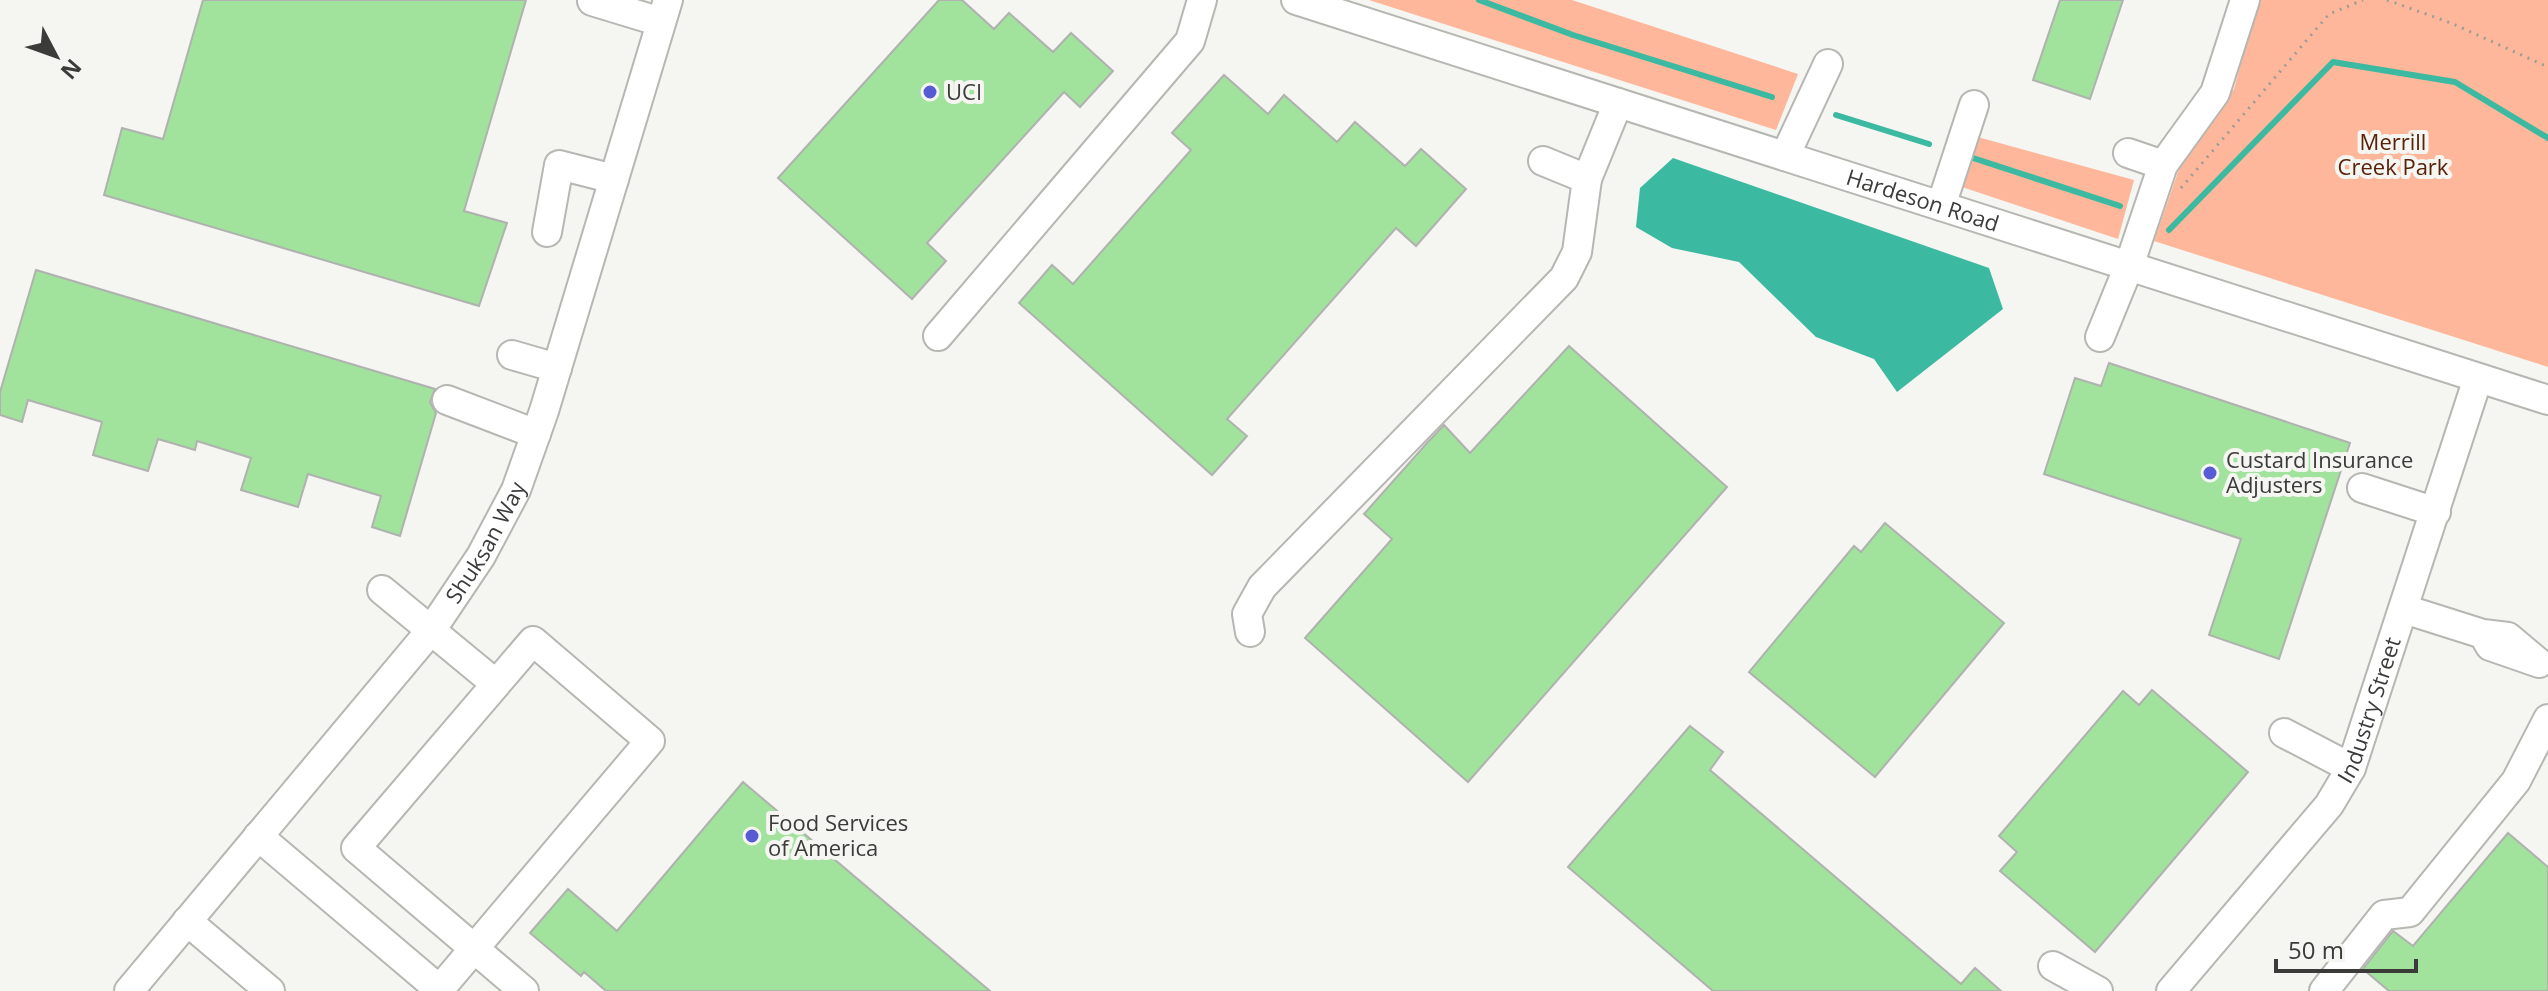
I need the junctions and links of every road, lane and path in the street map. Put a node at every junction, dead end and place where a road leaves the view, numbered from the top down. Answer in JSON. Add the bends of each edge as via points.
{"nodes":[{"id":1,"x":1202,"y":0,"type":"edge"},
{"id":2,"x":1296,"y":0,"type":"edge"},
{"id":3,"x":2245,"y":0,"type":"edge"},
{"id":4,"x":2363,"y":0,"type":"edge"},
{"id":5,"x":2387,"y":0,"type":"edge"},
{"id":6,"x":592,"y":1,"type":"edge"},
{"id":7,"x":664,"y":11,"type":"edge"},
{"id":8,"x":1828,"y":64,"type":"dead end"},
{"id":9,"x":2548,"y":67,"type":"edge"},
{"id":10,"x":1618,"y":103,"type":"junction"},
{"id":11,"x":1974,"y":105,"type":"dead end"},
{"id":12,"x":2128,"y":153,"type":"dead end"},
{"id":13,"x":1785,"y":156,"type":"junction"},
{"id":14,"x":1543,"y":161,"type":"dead end"},
{"id":15,"x":2163,"y":165,"type":"junction"},
{"id":16,"x":614,"y":179,"type":"junction"},
{"id":17,"x":1587,"y":179,"type":"junction"},
{"id":18,"x":1941,"y":206,"type":"junction"},
{"id":19,"x":2148,"y":210,"type":"junction"},
{"id":20,"x":547,"y":232,"type":"dead end"},
{"id":21,"x":2129,"y":266,"type":"junction"},
{"id":22,"x":938,"y":336,"type":"dead end"},
{"id":23,"x":2100,"y":337,"type":"dead end"},
{"id":24,"x":512,"y":355,"type":"dead end"},
{"id":25,"x":557,"y":368,"type":"junction"},
{"id":26,"x":2478,"y":378,"type":"junction"},
{"id":27,"x":447,"y":400,"type":"dead end"},
{"id":28,"x":2548,"y":400,"type":"edge"},
{"id":29,"x":536,"y":434,"type":"junction"},
{"id":30,"x":2362,"y":488,"type":"dead end"},
{"id":31,"x":2436,"y":512,"type":"junction"},
{"id":32,"x":382,"y":590,"type":"dead end"},
{"id":33,"x":2404,"y":609,"type":"junction"},
{"id":34,"x":432,"y":629,"type":"junction"},
{"id":35,"x":1250,"y":632,"type":"dead end"},
{"id":36,"x":2543,"y":666,"type":"edge"},
{"id":37,"x":496,"y":684,"type":"junction"},
{"id":38,"x":2548,"y":719,"type":"edge"},
{"id":39,"x":2284,"y":733,"type":"dead end"},
{"id":40,"x":2351,"y":768,"type":"junction"},
{"id":41,"x":258,"y":836,"type":"junction"},
{"id":42,"x":187,"y":921,"type":"junction"},
{"id":43,"x":474,"y":948,"type":"junction"},
{"id":44,"x":2053,"y":966,"type":"dead end"},
{"id":45,"x":140,"y":987,"type":"edge"},
{"id":46,"x":440,"y":990,"type":"edge"},
{"id":47,"x":270,"y":991,"type":"edge"},
{"id":48,"x":524,"y":991,"type":"edge"},
{"id":49,"x":2098,"y":991,"type":"edge"},
{"id":50,"x":2171,"y":991,"type":"edge"},
{"id":51,"x":2324,"y":991,"type":"edge"}],
"edges":[{"from":1,"to":22,"type":"street","via":[[1190,41]]},
{"from":2,"to":10,"type":"street","name":"Hardeson Road"},
{"from":3,"to":15,"type":"street","via":[[2215,93]]},
{"from":4,"to":19,"type":"path","via":[[2329,14],[2186,186]]},
{"from":5,"to":9,"type":"path"},
{"from":6,"to":7,"type":"street"},
{"from":7,"to":16,"type":"street","name":"Shuksan Way"},
{"from":8,"to":13,"type":"street"},
{"from":10,"to":13,"type":"street","name":"Hardeson Road"},
{"from":10,"to":17,"type":"street"},
{"from":11,"to":18,"type":"street"},
{"from":12,"to":15,"type":"street"},
{"from":13,"to":18,"type":"street","name":"Hardeson Road"},
{"from":14,"to":17,"type":"street"},
{"from":15,"to":19,"type":"street"},
{"from":16,"to":20,"type":"street","via":[[559,165]]},
{"from":16,"to":25,"type":"street","name":"Shuksan Way"},
{"from":17,"to":35,"type":"street","via":[[1577,252],[1564,278],[1262,587],[1247,614]]},
{"from":18,"to":21,"type":"street","name":"Hardeson Road"},
{"from":19,"to":21,"type":"street"},
{"from":21,"to":23,"type":"street"},
{"from":21,"to":26,"type":"street","name":"Hardeson Road"},
{"from":24,"to":25,"type":"street"},
{"from":25,"to":29,"type":"street","name":"Shuksan Way"},
{"from":26,"to":28,"type":"street","name":"Hardeson Road"},
{"from":26,"to":31,"type":"street","name":"Industry Street"},
{"from":27,"to":29,"type":"street"},
{"from":29,"to":34,"type":"street","name":"Shuksan Way","via":[[516,490],[481,556]]},
{"from":30,"to":31,"type":"street"},
{"from":31,"to":33,"type":"street","name":"Industry Street"},
{"from":32,"to":34,"type":"street"},
{"from":33,"to":36,"type":"street","via":[[2483,634],[2490,646]]},
{"from":33,"to":40,"type":"street","name":"Industry Street"},
{"from":34,"to":37,"type":"street"},
{"from":34,"to":41,"type":"street","name":"Shuksan Way"},
{"from":37,"to":43,"type":"street","via":[[356,848]]},
{"from":37,"to":43,"type":"street","via":[[533,641],[650,741]]},
{"from":38,"to":51,"type":"street","via":[[2516,781],[2410,912],[2384,915]]},
{"from":39,"to":40,"type":"street"},
{"from":40,"to":50,"type":"street","name":"Industry Street","via":[[2329,805]]},
{"from":41,"to":42,"type":"street","name":"Shuksan Way"},
{"from":41,"to":46,"type":"street"},
{"from":42,"to":45,"type":"street","name":"Shuksan Way"},
{"from":42,"to":47,"type":"street"},
{"from":43,"to":46,"type":"street"},
{"from":43,"to":48,"type":"street"},
{"from":44,"to":49,"type":"street"}]}
